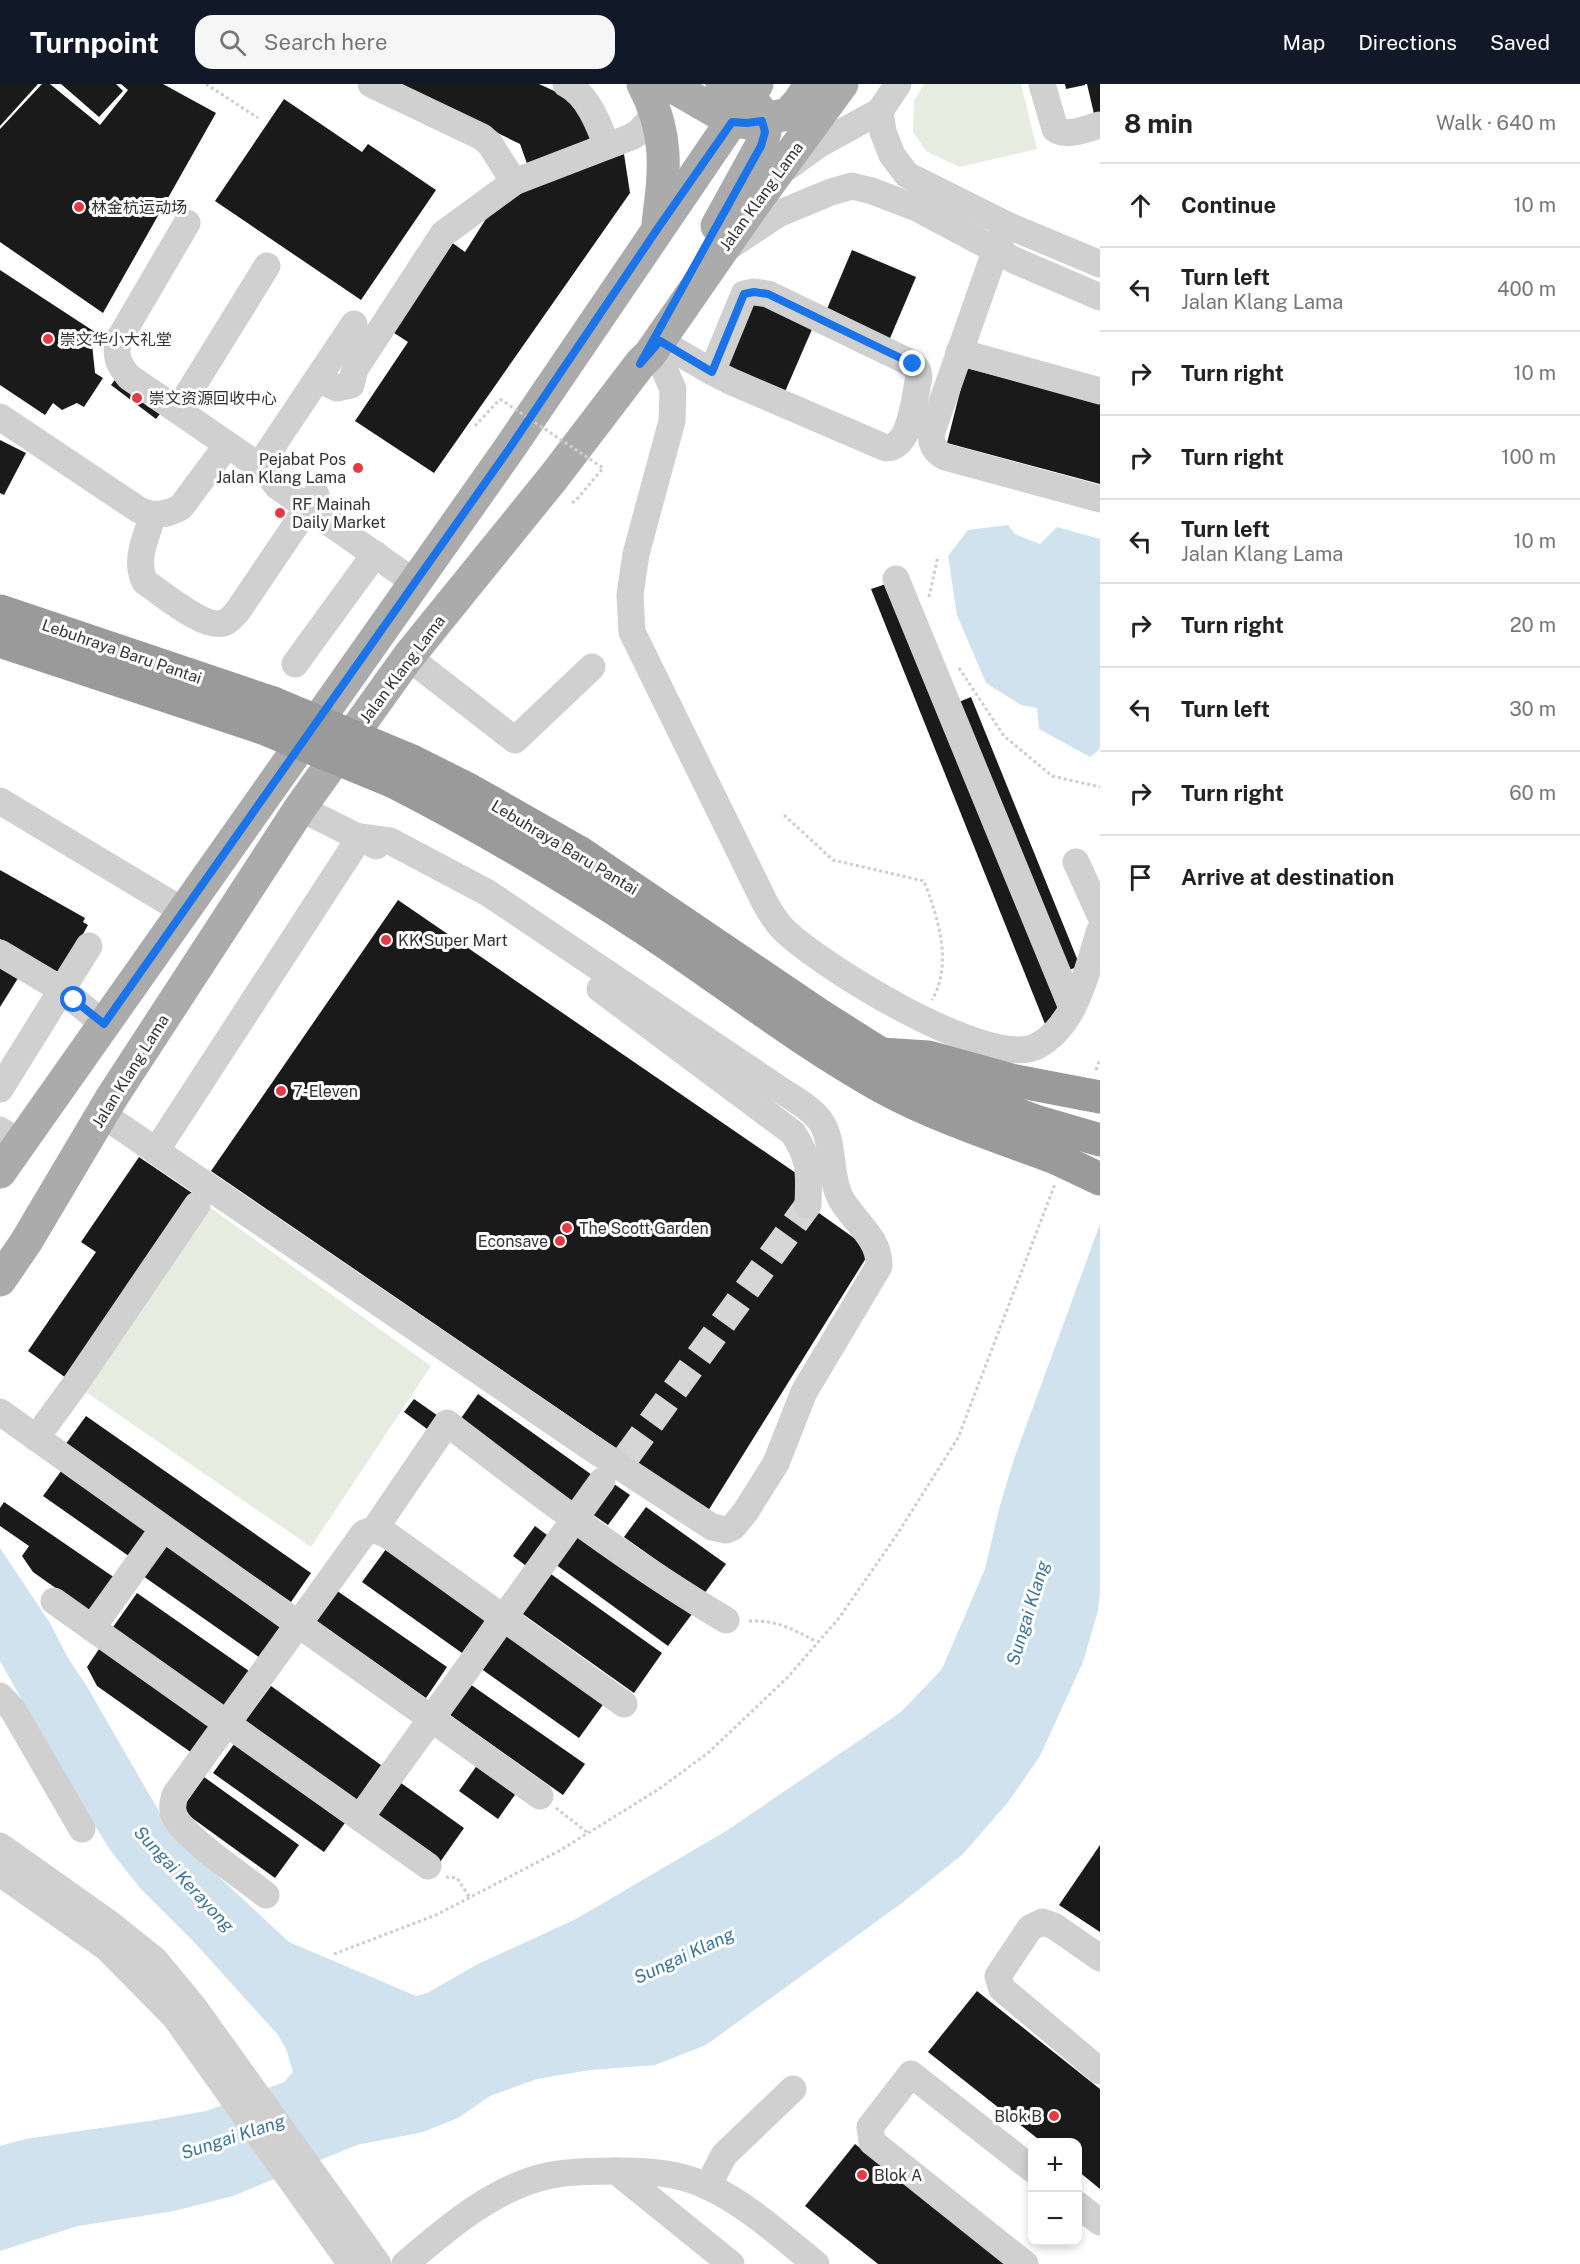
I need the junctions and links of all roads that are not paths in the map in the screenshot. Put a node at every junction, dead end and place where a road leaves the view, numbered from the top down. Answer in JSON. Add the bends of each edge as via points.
{"nodes":[{"id":1,"x":371,"y":84,"type":"edge"},
{"id":2,"x":566,"y":84,"type":"edge"},
{"id":3,"x":643,"y":84,"type":"edge"},
{"id":4,"x":810,"y":84,"type":"edge"},
{"id":5,"x":842,"y":84,"type":"edge"},
{"id":6,"x":898,"y":84,"type":"edge"},
{"id":7,"x":1042,"y":84,"type":"edge"},
{"id":8,"x":662,"y":99,"type":"edge"},
{"id":9,"x":744,"y":102,"type":"edge"},
{"id":10,"x":880,"y":111,"type":"junction"},
{"id":11,"x":1100,"y":125,"type":"edge"},
{"id":12,"x":608,"y":146,"type":"junction"},
{"id":13,"x":514,"y":182,"type":"junction"},
{"id":14,"x":765,"y":189,"type":"junction"},
{"id":15,"x":187,"y":223,"type":"dead end"},
{"id":16,"x":1007,"y":225,"type":"junction"},
{"id":17,"x":658,"y":228,"type":"junction"},
{"id":18,"x":996,"y":249,"type":"junction"},
{"id":19,"x":720,"y":253,"type":"junction"},
{"id":20,"x":1100,"y":264,"type":"edge"},
{"id":21,"x":267,"y":266,"type":"dead end"},
{"id":22,"x":1100,"y":297,"type":"edge"},
{"id":23,"x":354,"y":324,"type":"dead end"},
{"id":24,"x":959,"y":352,"type":"junction"},
{"id":25,"x":650,"y":353,"type":"junction"},
{"id":26,"x":712,"y":372,"type":"junction"},
{"id":27,"x":318,"y":378,"type":"junction"},
{"id":28,"x":1100,"y":391,"type":"edge"},
{"id":29,"x":177,"y":410,"type":"junction"},
{"id":30,"x":0,"y":417,"type":"edge"},
{"id":31,"x":227,"y":445,"type":"junction"},
{"id":32,"x":263,"y":468,"type":"junction"},
{"id":33,"x":1100,"y":499,"type":"edge"},
{"id":34,"x":312,"y":501,"type":"junction"},
{"id":35,"x":153,"y":515,"type":"junction"},
{"id":36,"x":375,"y":554,"type":"junction"},
{"id":37,"x":419,"y":576,"type":"junction"},
{"id":38,"x":896,"y":579,"type":"dead end"},
{"id":39,"x":0,"y":611,"type":"edge"},
{"id":40,"x":0,"y":641,"type":"edge"},
{"id":41,"x":408,"y":657,"type":"junction"},
{"id":42,"x":296,"y":663,"type":"dead end"},
{"id":43,"x":592,"y":667,"type":"dead end"},
{"id":44,"x":267,"y":715,"type":"junction"},
{"id":45,"x":403,"y":771,"type":"junction"},
{"id":46,"x":0,"y":801,"type":"edge"},
{"id":47,"x":300,"y":808,"type":"junction"},
{"id":48,"x":360,"y":837,"type":"junction"},
{"id":49,"x":1076,"y":862,"type":"dead end"},
{"id":50,"x":183,"y":911,"type":"junction"},
{"id":51,"x":1100,"y":915,"type":"edge"},
{"id":52,"x":1100,"y":930,"type":"edge"},
{"id":53,"x":89,"y":946,"type":"dead end"},
{"id":54,"x":0,"y":953,"type":"edge"},
{"id":55,"x":62,"y":990,"type":"junction"},
{"id":56,"x":1072,"y":1008,"type":"junction"},
{"id":57,"x":104,"y":1024,"type":"junction"},
{"id":58,"x":881,"y":1054,"type":"junction"},
{"id":59,"x":1098,"y":1084,"type":"edge"},
{"id":60,"x":0,"y":1089,"type":"edge"},
{"id":61,"x":107,"y":1106,"type":"junction"},
{"id":62,"x":10,"y":1137,"type":"edge"},
{"id":63,"x":1100,"y":1140,"type":"edge"},
{"id":64,"x":159,"y":1145,"type":"junction"},
{"id":65,"x":1100,"y":1168,"type":"edge"},
{"id":66,"x":1057,"y":1169,"type":"junction"},
{"id":67,"x":0,"y":1172,"type":"edge"},
{"id":68,"x":1100,"y":1179,"type":"edge"},
{"id":69,"x":197,"y":1205,"type":"dead end"},
{"id":70,"x":808,"y":1205,"type":"tunnel mouth"},
{"id":71,"x":0,"y":1280,"type":"edge"},
{"id":72,"x":0,"y":1413,"type":"edge"},
{"id":73,"x":36,"y":1438,"type":"junction"},
{"id":74,"x":627,"y":1456,"type":"dead end"},
{"id":75,"x":602,"y":1481,"type":"dead end"},
{"id":76,"x":574,"y":1520,"type":"junction"},
{"id":77,"x":163,"y":1528,"type":"junction"},
{"id":78,"x":374,"y":1530,"type":"junction"},
{"id":79,"x":54,"y":1602,"type":"dead end"},
{"id":80,"x":505,"y":1618,"type":"junction"},
{"id":81,"x":726,"y":1620,"type":"road end"},
{"id":82,"x":298,"y":1624,"type":"junction"},
{"id":83,"x":92,"y":1628,"type":"junction"},
{"id":84,"x":0,"y":1696,"type":"edge"},
{"id":85,"x":624,"y":1704,"type":"dead end"},
{"id":86,"x":432,"y":1719,"type":"junction"},
{"id":87,"x":228,"y":1724,"type":"junction"},
{"id":88,"x":540,"y":1796,"type":"road end"},
{"id":89,"x":360,"y":1818,"type":"junction"},
{"id":90,"x":82,"y":1829,"type":"dead end"},
{"id":91,"x":0,"y":1846,"type":"edge"},
{"id":92,"x":428,"y":1866,"type":"road end"},
{"id":93,"x":0,"y":1873,"type":"edge"},
{"id":94,"x":266,"y":1895,"type":"dead end"},
{"id":95,"x":1100,"y":1958,"type":"edge"},
{"id":96,"x":184,"y":2012,"type":"junction"},
{"id":97,"x":1100,"y":2071,"type":"edge"},
{"id":98,"x":793,"y":2089,"type":"dead end"},
{"id":99,"x":1028,"y":2166,"type":"edge"},
{"id":100,"x":616,"y":2171,"type":"junction"},
{"id":101,"x":708,"y":2186,"type":"junction"},
{"id":102,"x":1082,"y":2209,"type":"edge"},
{"id":103,"x":1100,"y":2222,"type":"edge"},
{"id":104,"x":341,"y":2231,"type":"junction"},
{"id":105,"x":351,"y":2264,"type":"edge"},
{"id":106,"x":378,"y":2264,"type":"edge"},
{"id":107,"x":405,"y":2264,"type":"edge"},
{"id":108,"x":731,"y":2264,"type":"edge"},
{"id":109,"x":816,"y":2264,"type":"edge"},
{"id":110,"x":1025,"y":2264,"type":"edge"}],
"edges":[{"from":1,"to":13,"type":"street","via":[[482,136]]},
{"from":2,"to":12,"type":"street","via":[[581,94]]},
{"from":3,"to":8,"type":"main road"},
{"from":4,"to":9,"type":"main road","via":[[788,114]]},
{"from":5,"to":14,"type":"main road","name":"Jalan Klang Lama"},
{"from":6,"to":10,"type":"street"},
{"from":7,"to":11,"type":"street","via":[[1056,129],[1061,133]]},
{"from":8,"to":9,"type":"main road"},
{"from":8,"to":12,"type":"street","via":[[639,132]]},
{"from":8,"to":17,"type":"main road","via":[[665,156]]},
{"from":9,"to":17,"type":"main road"},
{"from":9,"to":25,"type":"main road","via":[[765,132],[761,146]]},
{"from":10,"to":14,"type":"street","via":[[798,158]]},
{"from":10,"to":16,"type":"street","via":[[892,155],[907,175]]},
{"from":12,"to":13,"type":"street"},
{"from":13,"to":27,"type":"street","via":[[443,234],[355,369],[351,385],[337,388]]},
{"from":14,"to":19,"type":"main road","name":"Jalan Klang Lama"},
{"from":15,"to":29,"type":"street","via":[[118,341],[116,352],[119,365],[129,377]]},
{"from":16,"to":18,"type":"street"},
{"from":16,"to":20,"type":"street"},
{"from":17,"to":37,"type":"main road"},
{"from":18,"to":19,"type":"street","via":[[919,209],[852,186],[778,214]]},
{"from":18,"to":22,"type":"street"},
{"from":18,"to":24,"type":"street"},
{"from":19,"to":25,"type":"main road","name":"Jalan Klang Lama"},
{"from":21,"to":29,"type":"street"},
{"from":23,"to":27,"type":"street"},
{"from":24,"to":28,"type":"street"},
{"from":24,"to":33,"type":"street","via":[[932,431],[933,447],[938,453]]},
{"from":25,"to":26,"type":"street"},
{"from":25,"to":41,"type":"main road","name":"Jalan Klang Lama"},
{"from":25,"to":56,"type":"street","via":[[664,369],[673,389],[672,421],[636,554],[630,595],[632,632],[765,903],[782,928],[802,946],[857,982],[962,1038],[1016,1051],[1034,1048],[1051,1038]]},
{"from":26,"to":26,"type":"street","via":[[744,294],[754,292],[768,294],[913,364],[919,377],[905,437],[893,448],[886,448]]},
{"from":27,"to":32,"type":"street"},
{"from":29,"to":31,"type":"street"},
{"from":30,"to":35,"type":"street"},
{"from":31,"to":32,"type":"street"},
{"from":31,"to":35,"type":"street","via":[[181,507]]},
{"from":32,"to":34,"type":"street","via":[[286,474]]},
{"from":34,"to":35,"type":"street","via":[[237,612],[227,622],[214,624],[190,613],[141,575],[139,561]]},
{"from":34,"to":36,"type":"street"},
{"from":34,"to":37,"type":"street"},
{"from":36,"to":37,"type":"street"},
{"from":36,"to":42,"type":"street"},
{"from":37,"to":50,"type":"main road"},
{"from":38,"to":56,"type":"street"},
{"from":39,"to":44,"type":"highway","name":"Lebuhraya Baru Pantai"},
{"from":40,"to":44,"type":"highway","name":"Lebuhraya Baru Pantai"},
{"from":41,"to":43,"type":"street","via":[[515,740]]},
{"from":41,"to":47,"type":"main road","name":"Jalan Klang Lama"},
{"from":44,"to":45,"type":"highway","name":"Lebuhraya Baru Pantai","bridge":true},
{"from":45,"to":58,"type":"highway","name":"Lebuhraya Baru Pantai","via":[[468,789],[579,852]]},
{"from":45,"to":66,"type":"highway","name":"Lebuhraya Baru Pantai","via":[[459,816],[648,931],[839,1061],[884,1087]]},
{"from":46,"to":50,"type":"street"},
{"from":47,"to":48,"type":"street"},
{"from":47,"to":61,"type":"main road","name":"Jalan Klang Lama"},
{"from":48,"to":64,"type":"street"},
{"from":48,"to":64,"type":"street","via":[[390,841],[488,893],[779,1089],[817,1116],[824,1128],[840,1198],[872,1241],[879,1266],[804,1392],[776,1463],[746,1511],[733,1527],[712,1527],[587,1445]]},
{"from":48,"to":70,"type":"street","via":[[518,928],[793,1133],[805,1152],[809,1168]]},
{"from":49,"to":51,"type":"street"},
{"from":50,"to":57,"type":"main road"},
{"from":52,"to":56,"type":"street"},
{"from":53,"to":55,"type":"street"},
{"from":54,"to":55,"type":"street"},
{"from":55,"to":57,"type":"street"},
{"from":55,"to":60,"type":"street"},
{"from":57,"to":62,"type":"main road"},
{"from":58,"to":59,"type":"highway","bridge":true,"via":[[928,1057],[1011,1080]]},
{"from":58,"to":63,"type":"highway","name":"Lebuhraya Baru Pantai","bridge":true,"via":[[970,1096]]},
{"from":61,"to":64,"type":"street"},
{"from":61,"to":71,"type":"main road","name":"Jalan Klang Lama"},
{"from":62,"to":67,"type":"main road"},
{"from":64,"to":74,"type":"street","via":[[572,1425]]},
{"from":65,"to":66,"type":"highway","name":"Lebuhraya Baru Pantai","bridge":true},
{"from":66,"to":68,"type":"highway","bridge":true},
{"from":69,"to":73,"type":"street"},
{"from":72,"to":73,"type":"street"},
{"from":73,"to":77,"type":"street"},
{"from":75,"to":76,"type":"street"},
{"from":76,"to":78,"type":"street","via":[[447,1423]]},
{"from":76,"to":80,"type":"street"},
{"from":76,"to":81,"type":"street"},
{"from":77,"to":82,"type":"street"},
{"from":77,"to":83,"type":"street"},
{"from":78,"to":80,"type":"street","via":[[386,1534]]},
{"from":78,"to":82,"type":"street","via":[[359,1538]]},
{"from":79,"to":83,"type":"street"},
{"from":80,"to":85,"type":"street"},
{"from":80,"to":86,"type":"street"},
{"from":82,"to":86,"type":"street"},
{"from":82,"to":87,"type":"street"},
{"from":83,"to":87,"type":"street"},
{"from":84,"to":90,"type":"street","via":[[13,1710]]},
{"from":86,"to":88,"type":"street"},
{"from":86,"to":89,"type":"street"},
{"from":87,"to":89,"type":"street"},
{"from":87,"to":94,"type":"street","via":[[171,1806],[176,1820],[193,1838]]},
{"from":89,"to":92,"type":"street"},
{"from":91,"to":96,"type":"street","via":[[155,1960]]},
{"from":93,"to":96,"type":"street","via":[[107,1948]]},
{"from":95,"to":97,"type":"street","via":[[1042,1922],[1030,1928],[998,1976],[1002,1989]]},
{"from":96,"to":104,"type":"street"},
{"from":98,"to":101,"type":"street","via":[[724,2155]]},
{"from":99,"to":110,"type":"street","via":[[911,2074],[870,2127],[872,2142]]},
{"from":100,"to":101,"type":"street","via":[[675,2174]]},
{"from":100,"to":107,"type":"street","via":[[547,2176],[493,2197]]},
{"from":100,"to":108,"type":"street"},
{"from":101,"to":109,"type":"street","via":[[738,2202]]},
{"from":102,"to":103,"type":"street"},
{"from":104,"to":105,"type":"street"},
{"from":104,"to":106,"type":"street"}]}
